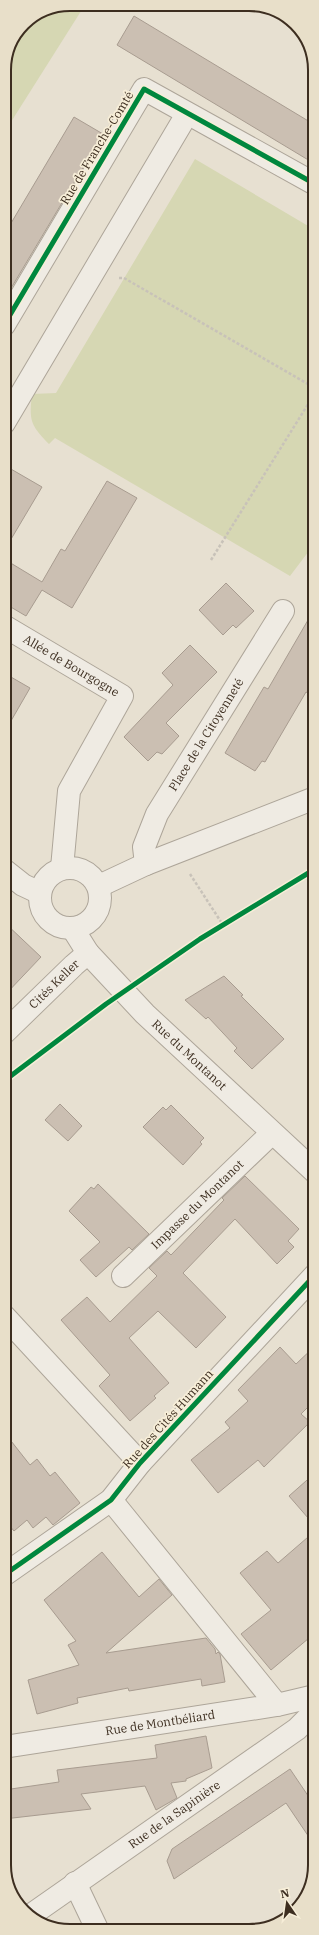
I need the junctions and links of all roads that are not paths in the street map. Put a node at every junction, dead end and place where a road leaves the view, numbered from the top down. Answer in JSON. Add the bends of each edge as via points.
{"nodes":[{"id":1,"x":187,"y":114,"type":"junction"},
{"id":2,"x":308,"y":180,"type":"edge"},
{"id":3,"x":11,"y":313,"type":"edge"},
{"id":4,"x":11,"y":411,"type":"edge"},
{"id":5,"x":283,"y":611,"type":"dead end"},
{"id":6,"x":11,"y":630,"type":"edge"},
{"id":7,"x":308,"y":801,"type":"edge"},
{"id":8,"x":146,"y":864,"type":"junction"},
{"id":9,"x":62,"y":868,"type":"junction"},
{"id":10,"x":11,"y":876,"type":"edge"},
{"id":11,"x":99,"y":886,"type":"junction"},
{"id":12,"x":40,"y":893,"type":"junction"},
{"id":13,"x":73,"y":929,"type":"junction"},
{"id":14,"x":88,"y":953,"type":"junction"},
{"id":15,"x":11,"y":1026,"type":"edge"},
{"id":16,"x":272,"y":1133,"type":"junction"},
{"id":17,"x":308,"y":1166,"type":"edge"},
{"id":18,"x":123,"y":1276,"type":"dead end"},
{"id":19,"x":308,"y":1283,"type":"edge"},
{"id":20,"x":11,"y":1324,"type":"edge"},
{"id":21,"x":140,"y":1463,"type":"junction"},
{"id":22,"x":111,"y":1500,"type":"junction"},
{"id":23,"x":11,"y":1570,"type":"edge"},
{"id":24,"x":308,"y":1698,"type":"edge"},
{"id":25,"x":278,"y":1705,"type":"junction"},
{"id":26,"x":308,"y":1718,"type":"edge"},
{"id":27,"x":11,"y":1746,"type":"edge"},
{"id":28,"x":75,"y":1883,"type":"junction"},
{"id":29,"x":35,"y":1912,"type":"edge"},
{"id":30,"x":95,"y":1924,"type":"edge"}],
"edges":[{"from":1,"to":2,"type":"street","name":"Rue de Franche-Comté"},
{"from":1,"to":3,"type":"street","name":"Rue de Franche-Comté","via":[[144,89]]},
{"from":1,"to":4,"type":"street"},
{"from":5,"to":8,"type":"street","name":"Place de la Citoyenneté","via":[[157,814],[144,847]]},
{"from":6,"to":9,"type":"street","name":"Allée de Bourgogne","via":[[122,696],[69,791]]},
{"from":7,"to":8,"type":"street"},
{"from":8,"to":11,"type":"street"},
{"from":9,"to":11,"type":"street","via":[[84,870],[93,876]]},
{"from":9,"to":12,"type":"street","via":[[51,873]]},
{"from":10,"to":12,"type":"street","via":[[23,886]]},
{"from":11,"to":13,"type":"street","via":[[101,900],[97,914],[87,924]]},
{"from":12,"to":13,"type":"street","via":[[41,907],[48,919],[59,926]]},
{"from":13,"to":14,"type":"street","name":"Rue du Montanot"},
{"from":14,"to":15,"type":"street","name":"Cités Keller"},
{"from":14,"to":16,"type":"street","name":"Rue du Montanot","via":[[145,1014]]},
{"from":16,"to":17,"type":"street","name":"Rue du Montanot"},
{"from":16,"to":18,"type":"street","name":"Impasse du Montanot"},
{"from":19,"to":21,"type":"street","name":"Rue des Cités Humann"},
{"from":20,"to":21,"type":"street","name":"Rue des Cités Humann"},
{"from":21,"to":22,"type":"street","name":"Rue des Cités Humann"},
{"from":22,"to":23,"type":"street","name":"Rue des Cités Humann"},
{"from":22,"to":25,"type":"street"},
{"from":24,"to":25,"type":"street","name":"Rue de Montbéliard"},
{"from":25,"to":27,"type":"street","name":"Rue de Montbéliard"},
{"from":26,"to":28,"type":"street","name":"Rue de la Sapinière","via":[[297,1729]]},
{"from":28,"to":29,"type":"street","name":"Rue de la Sapinière"},
{"from":28,"to":30,"type":"street"}]}
